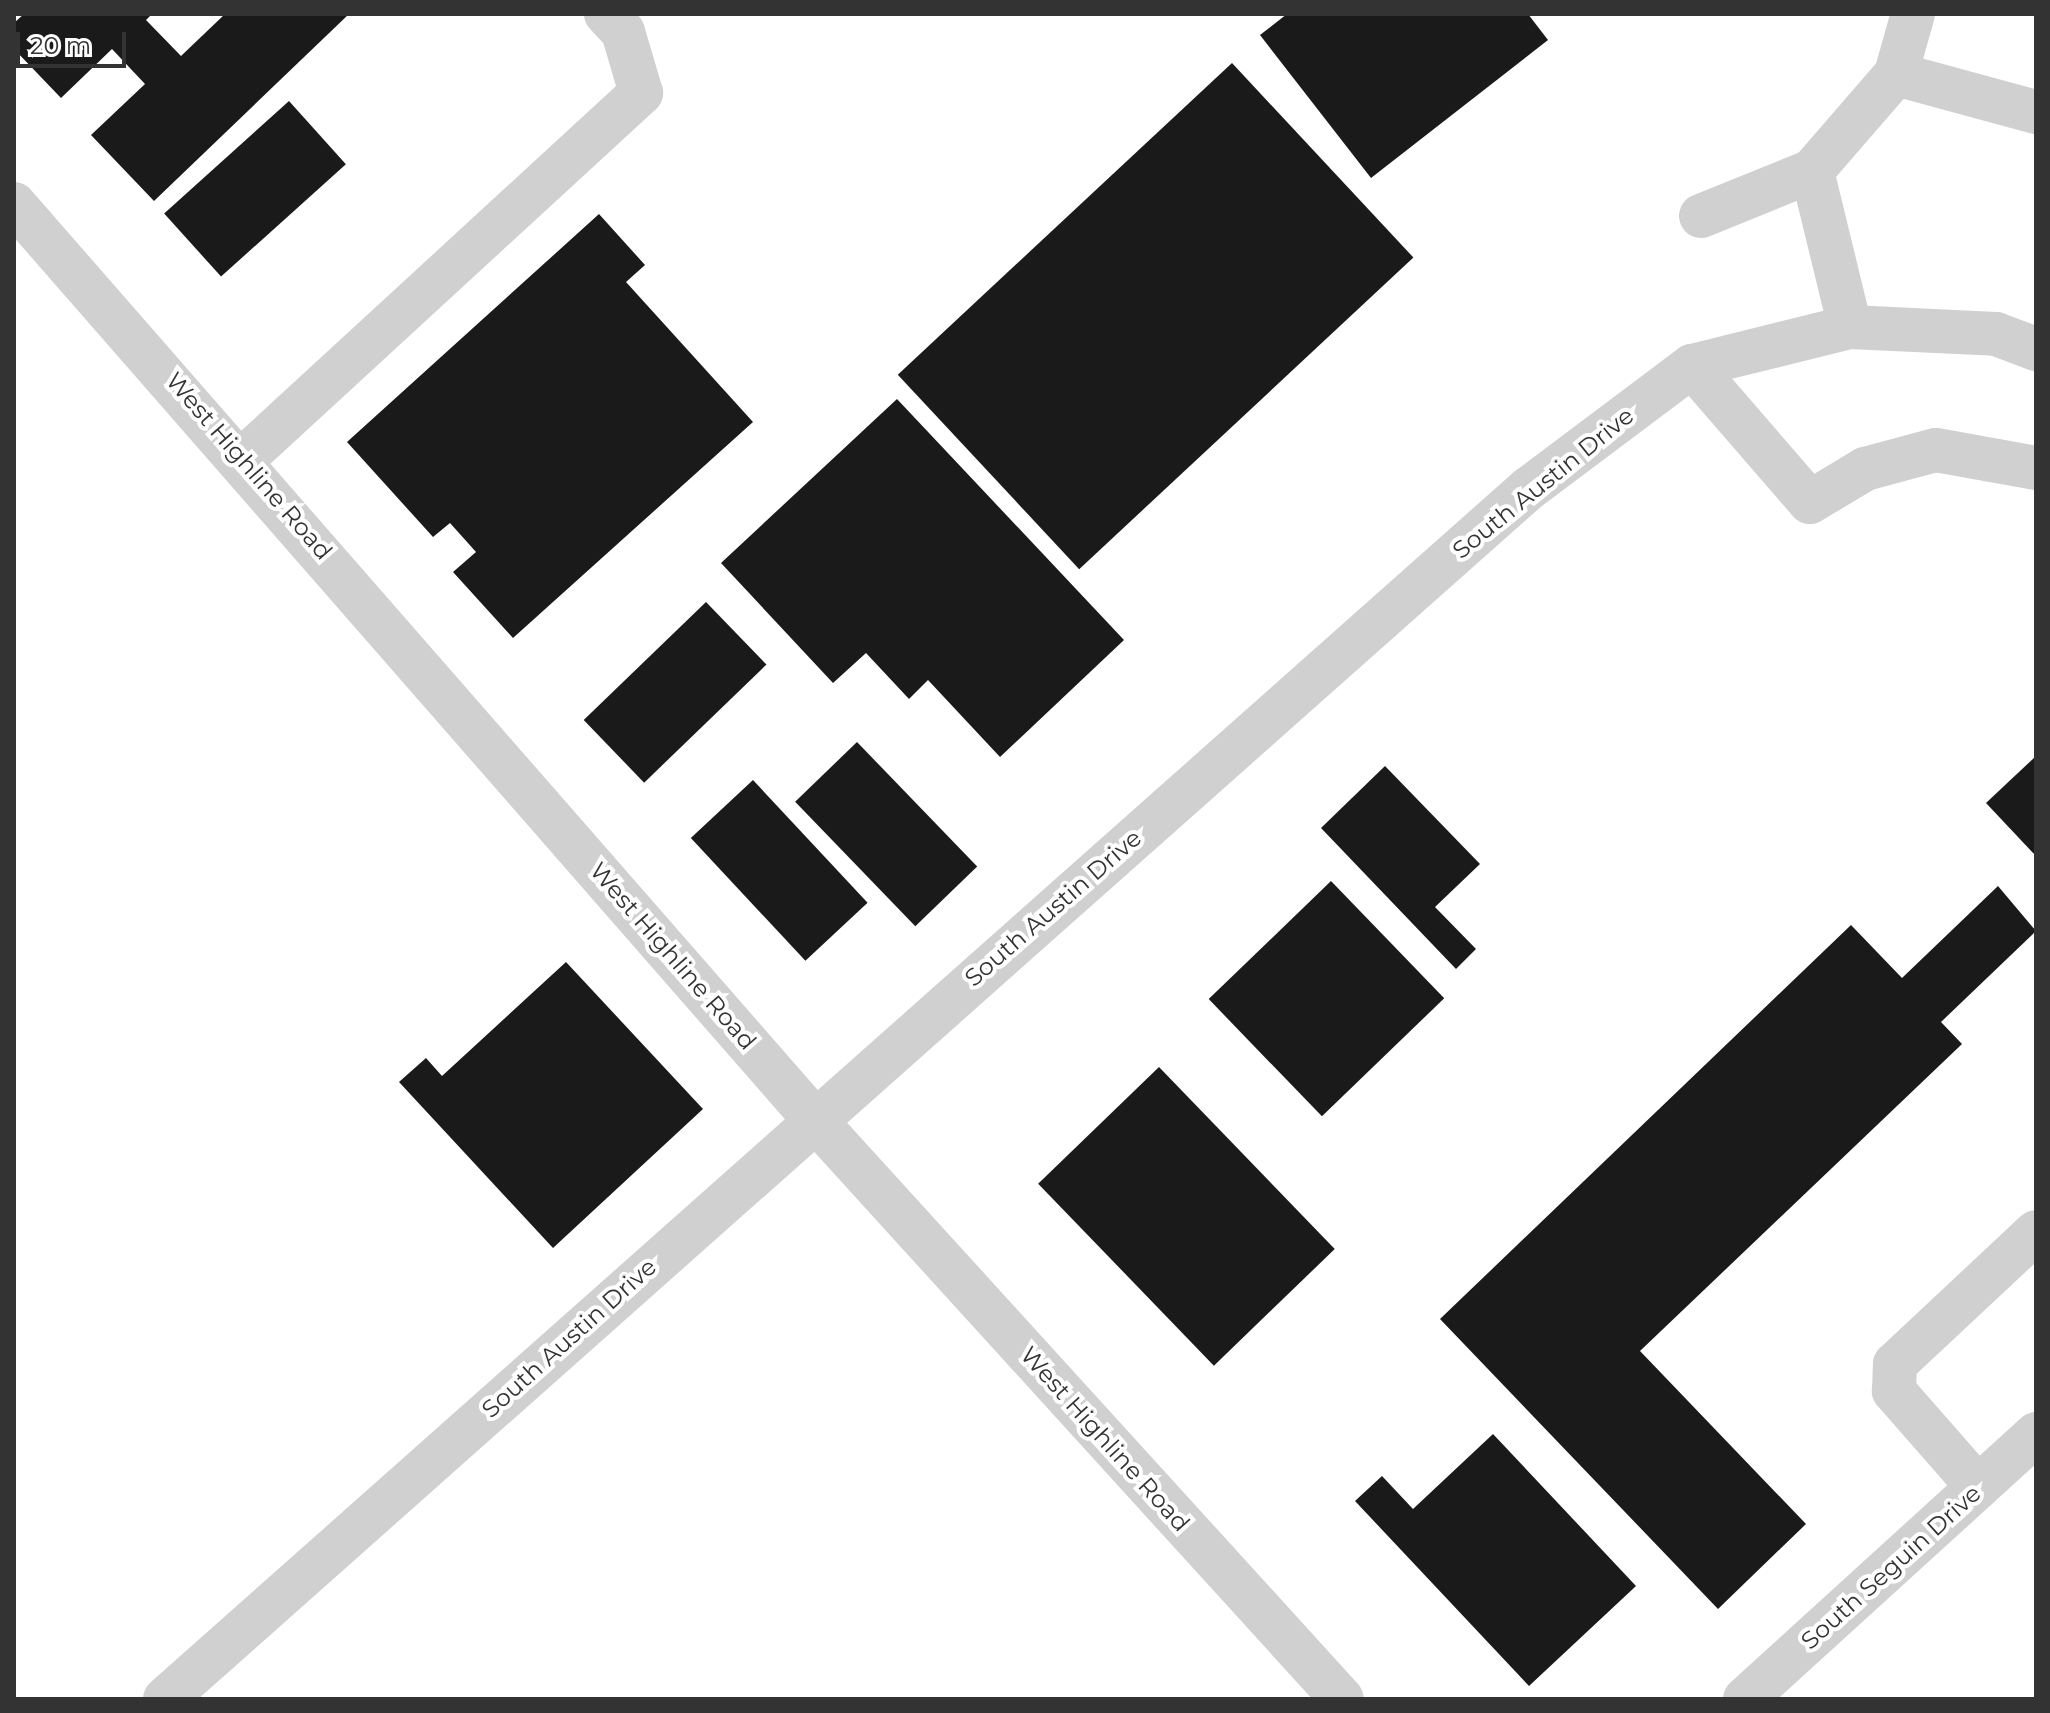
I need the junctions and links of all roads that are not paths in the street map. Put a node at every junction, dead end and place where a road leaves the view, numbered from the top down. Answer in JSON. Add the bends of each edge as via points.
{"nodes":[{"id":1,"x":606,"y":14,"type":"edge"},
{"id":2,"x":1913,"y":14,"type":"edge"},
{"id":3,"x":1896,"y":74,"type":"junction"},
{"id":4,"x":2036,"y":112,"type":"edge"},
{"id":5,"x":1812,"y":171,"type":"junction"},
{"id":6,"x":14,"y":204,"type":"edge"},
{"id":7,"x":1701,"y":216,"type":"dead end"},
{"id":8,"x":1850,"y":327,"type":"junction"},
{"id":9,"x":2036,"y":349,"type":"edge"},
{"id":10,"x":1692,"y":366,"type":"junction"},
{"id":11,"x":243,"y":459,"type":"junction"},
{"id":12,"x":2036,"y":468,"type":"edge"},
{"id":13,"x":814,"y":1119,"type":"junction"},
{"id":14,"x":2036,"y":1232,"type":"edge"},
{"id":15,"x":2036,"y":1434,"type":"edge"},
{"id":16,"x":1978,"y":1487,"type":"junction"},
{"id":17,"x":165,"y":1699,"type":"edge"},
{"id":18,"x":1342,"y":1699,"type":"edge"},
{"id":19,"x":1745,"y":1699,"type":"edge"}],
"edges":[{"from":1,"to":11,"type":"street","via":[[623,32],[641,93]]},
{"from":2,"to":3,"type":"street"},
{"from":3,"to":4,"type":"street"},
{"from":3,"to":5,"type":"street"},
{"from":5,"to":7,"type":"street"},
{"from":5,"to":8,"type":"street"},
{"from":6,"to":11,"type":"street","name":"West Highline Road"},
{"from":8,"to":9,"type":"street","name":"South Austin Drive","via":[[1996,334]]},
{"from":8,"to":10,"type":"street","name":"South Austin Drive"},
{"from":10,"to":12,"type":"street","via":[[1810,502],[1865,469],[1936,450]]},
{"from":10,"to":13,"type":"street","name":"South Austin Drive","via":[[1528,489]]},
{"from":11,"to":13,"type":"street","name":"West Highline Road"},
{"from":13,"to":17,"type":"street","name":"South Austin Drive"},
{"from":13,"to":18,"type":"street","name":"West Highline Road"},
{"from":14,"to":16,"type":"street","via":[[1895,1364],[1894,1391]]},
{"from":15,"to":16,"type":"street","name":"South Seguin Drive"},
{"from":16,"to":19,"type":"street","name":"South Seguin Drive"}]}
